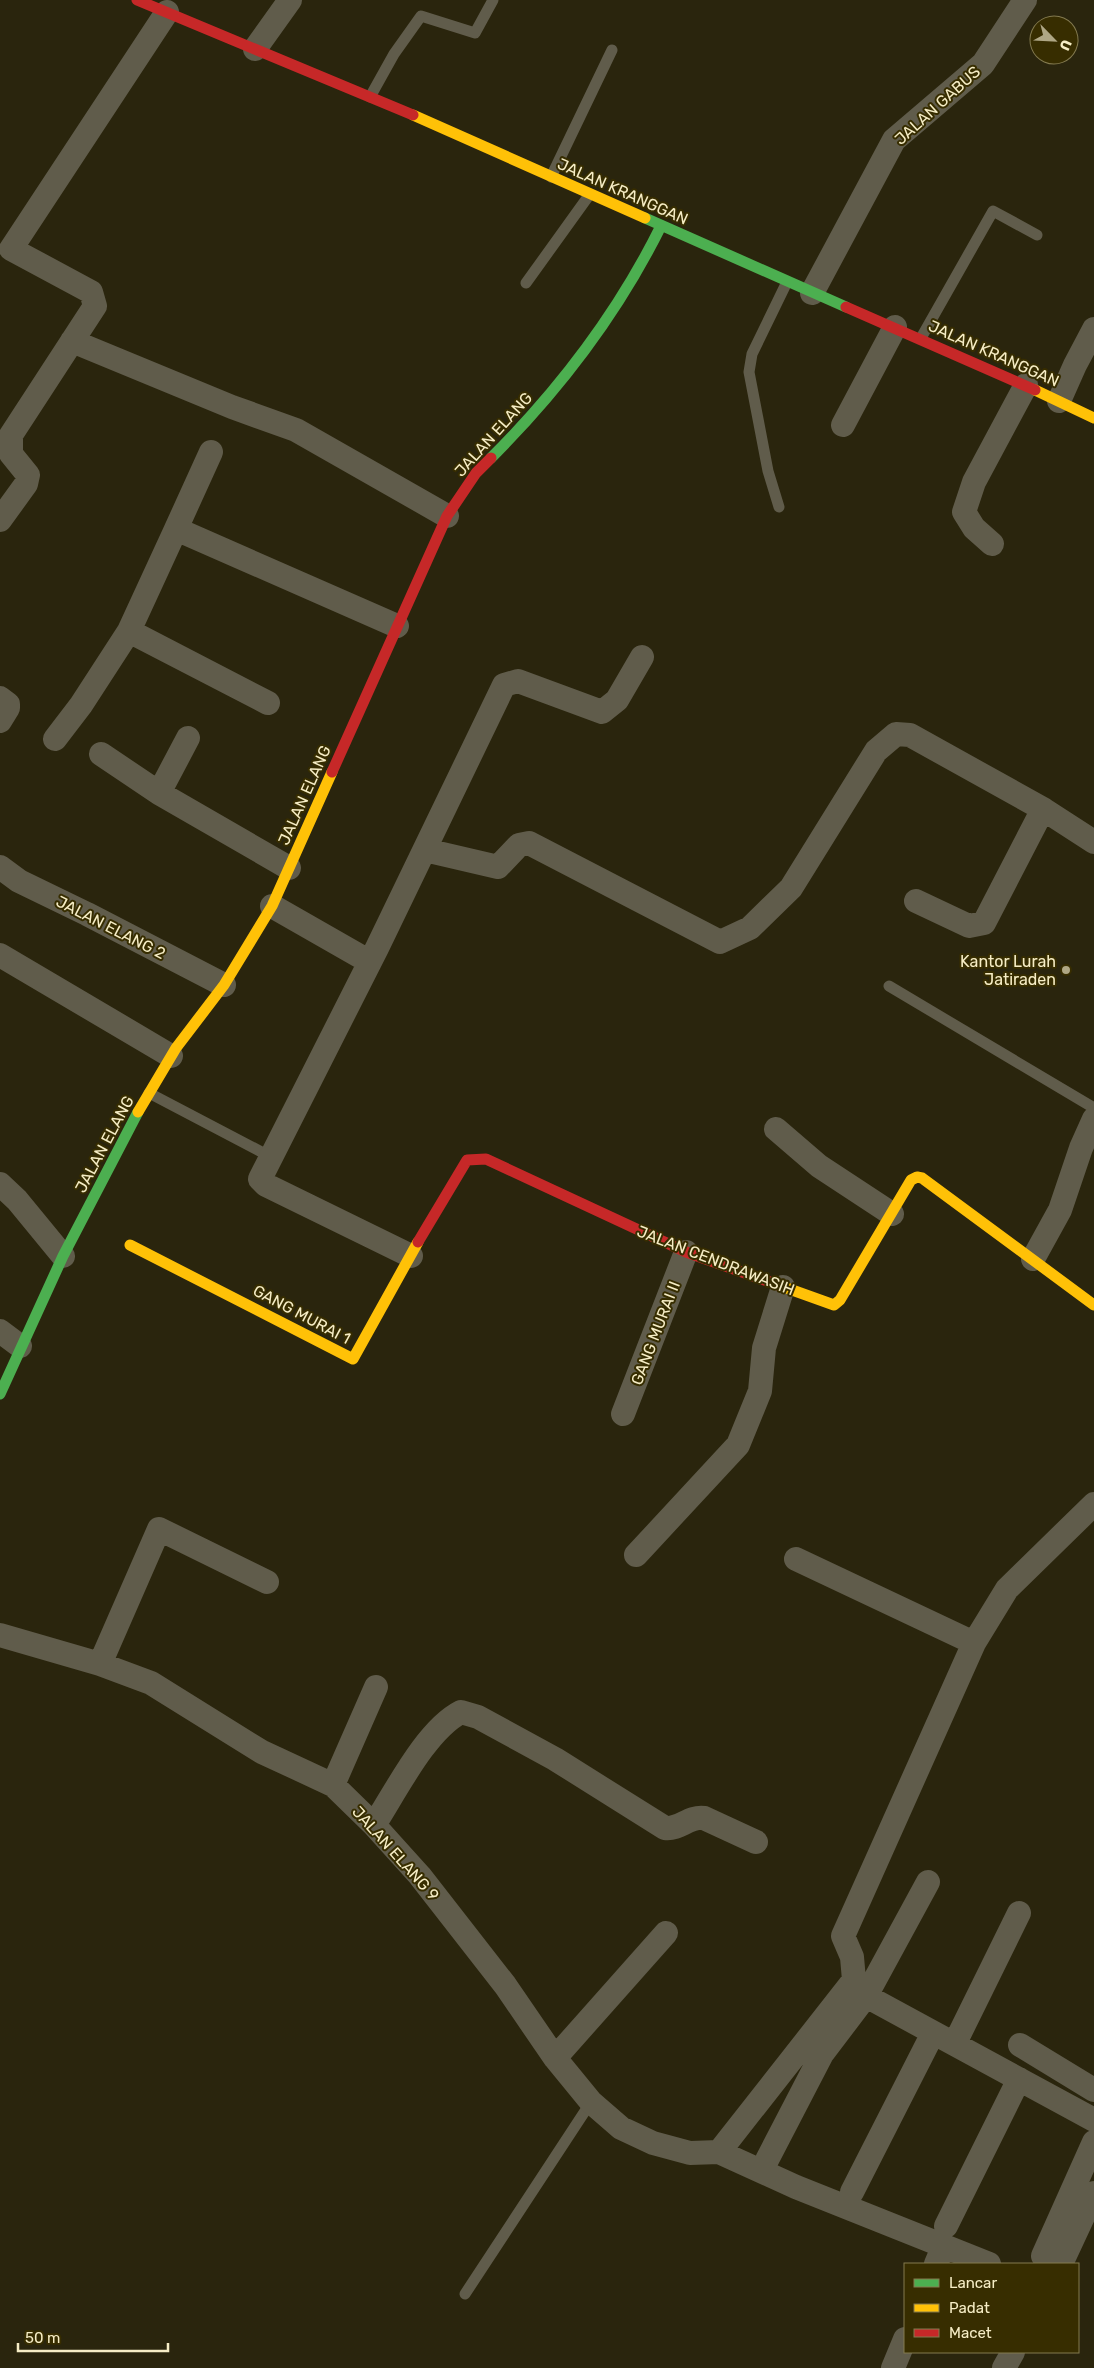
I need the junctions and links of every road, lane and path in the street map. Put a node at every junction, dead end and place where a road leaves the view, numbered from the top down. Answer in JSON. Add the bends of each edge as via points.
{"nodes":[{"id":1,"x":136,"y":0,"type":"edge"},
{"id":2,"x":290,"y":0,"type":"edge"},
{"id":3,"x":493,"y":0,"type":"edge"},
{"id":4,"x":1025,"y":0,"type":"edge"},
{"id":5,"x":168,"y":12,"type":"junction"},
{"id":6,"x":255,"y":48,"type":"junction"},
{"id":7,"x":612,"y":50,"type":"dead end"},
{"id":8,"x":369,"y":98,"type":"junction"},
{"id":9,"x":552,"y":177,"type":"junction"},
{"id":10,"x":590,"y":194,"type":"junction"},
{"id":11,"x":661,"y":226,"type":"junction"},
{"id":12,"x":1037,"y":235,"type":"dead end"},
{"id":13,"x":6,"y":257,"type":"edge"},
{"id":14,"x":787,"y":282,"type":"junction"},
{"id":15,"x":526,"y":283,"type":"dead end"},
{"id":16,"x":812,"y":292,"type":"junction"},
{"id":17,"x":895,"y":327,"type":"junction"},
{"id":18,"x":1094,"y":329,"type":"edge"},
{"id":19,"x":921,"y":338,"type":"junction"},
{"id":20,"x":72,"y":342,"type":"junction"},
{"id":21,"x":1026,"y":385,"type":"junction"},
{"id":22,"x":1059,"y":401,"type":"junction"},
{"id":23,"x":1094,"y":418,"type":"edge"},
{"id":24,"x":843,"y":425,"type":"dead end"},
{"id":25,"x":211,"y":452,"type":"dead end"},
{"id":26,"x":779,"y":507,"type":"dead end"},
{"id":27,"x":447,"y":516,"type":"junction"},
{"id":28,"x":0,"y":520,"type":"edge"},
{"id":29,"x":176,"y":529,"type":"junction"},
{"id":30,"x":992,"y":544,"type":"dead end"},
{"id":31,"x":397,"y":626,"type":"junction"},
{"id":32,"x":129,"y":631,"type":"junction"},
{"id":33,"x":642,"y":657,"type":"dead end"},
{"id":34,"x":0,"y":698,"type":"edge"},
{"id":35,"x":268,"y":703,"type":"dead end"},
{"id":36,"x":0,"y":721,"type":"edge"},
{"id":37,"x":188,"y":738,"type":"dead end"},
{"id":38,"x":55,"y":739,"type":"dead end"},
{"id":39,"x":101,"y":754,"type":"dead end"},
{"id":40,"x":159,"y":793,"type":"junction"},
{"id":41,"x":1044,"y":808,"type":"junction"},
{"id":42,"x":1094,"y":842,"type":"edge"},
{"id":43,"x":425,"y":850,"type":"junction"},
{"id":44,"x":0,"y":868,"type":"edge"},
{"id":45,"x":289,"y":868,"type":"junction"},
{"id":46,"x":916,"y":900,"type":"dead end"},
{"id":47,"x":272,"y":906,"type":"junction"},
{"id":48,"x":0,"y":955,"type":"edge"},
{"id":49,"x":370,"y":962,"type":"junction"},
{"id":50,"x":224,"y":985,"type":"junction"},
{"id":51,"x":889,"y":986,"type":"dead end"},
{"id":52,"x":171,"y":1056,"type":"junction"},
{"id":53,"x":149,"y":1092,"type":"junction"},
{"id":54,"x":1094,"y":1108,"type":"edge"},
{"id":55,"x":1094,"y":1119,"type":"edge"},
{"id":56,"x":776,"y":1129,"type":"dead end"},
{"id":57,"x":271,"y":1157,"type":"junction"},
{"id":58,"x":0,"y":1184,"type":"edge"},
{"id":59,"x":892,"y":1214,"type":"junction"},
{"id":60,"x":130,"y":1244,"type":"dead end"},
{"id":61,"x":686,"y":1252,"type":"junction"},
{"id":62,"x":63,"y":1256,"type":"junction"},
{"id":63,"x":410,"y":1256,"type":"junction"},
{"id":64,"x":1033,"y":1259,"type":"junction"},
{"id":65,"x":784,"y":1287,"type":"junction"},
{"id":66,"x":1094,"y":1305,"type":"edge"},
{"id":67,"x":0,"y":1331,"type":"edge"},
{"id":68,"x":20,"y":1346,"type":"junction"},
{"id":69,"x":0,"y":1394,"type":"edge"},
{"id":70,"x":623,"y":1414,"type":"dead end"},
{"id":71,"x":1094,"y":1504,"type":"edge"},
{"id":72,"x":636,"y":1555,"type":"dead end"},
{"id":73,"x":796,"y":1559,"type":"dead end"},
{"id":74,"x":266,"y":1582,"type":"dead end"},
{"id":75,"x":0,"y":1635,"type":"edge"},
{"id":76,"x":974,"y":1643,"type":"junction"},
{"id":77,"x":100,"y":1664,"type":"junction"},
{"id":78,"x":376,"y":1687,"type":"dead end"},
{"id":79,"x":333,"y":1785,"type":"junction"},
{"id":80,"x":374,"y":1825,"type":"junction"},
{"id":81,"x":756,"y":1842,"type":"dead end"},
{"id":82,"x":928,"y":1882,"type":"dead end"},
{"id":83,"x":1019,"y":1913,"type":"dead end"},
{"id":84,"x":666,"y":1933,"type":"dead end"},
{"id":85,"x":866,"y":1996,"type":"junction"},
{"id":86,"x":933,"y":2033,"type":"junction"},
{"id":87,"x":955,"y":2043,"type":"junction"},
{"id":88,"x":1020,"y":2045,"type":"dead end"},
{"id":89,"x":555,"y":2058,"type":"junction"},
{"id":90,"x":1018,"y":2078,"type":"junction"},
{"id":91,"x":1094,"y":2090,"type":"edge"},
{"id":92,"x":591,"y":2102,"type":"junction"},
{"id":93,"x":1094,"y":2120,"type":"edge"},
{"id":94,"x":1094,"y":2142,"type":"edge"},
{"id":95,"x":719,"y":2152,"type":"junction"},
{"id":96,"x":767,"y":2160,"type":"dead end"},
{"id":97,"x":852,"y":2192,"type":"dead end"},
{"id":98,"x":1094,"y":2193,"type":"edge"},
{"id":99,"x":942,"y":2245,"type":"edge"},
{"id":100,"x":1052,"y":2260,"type":"edge"},
{"id":101,"x":987,"y":2263,"type":"edge"},
{"id":102,"x":465,"y":2294,"type":"dead end"},
{"id":103,"x":904,"y":2341,"type":"edge"},
{"id":104,"x":1012,"y":2353,"type":"edge"},
{"id":105,"x":893,"y":2368,"type":"edge"},
{"id":106,"x":1004,"y":2368,"type":"edge"}],
"edges":[{"from":1,"to":5,"type":"street","name":"JALAN KRANGGAN"},
{"from":2,"to":6,"type":"street"},
{"from":3,"to":8,"type":"lane","via":[[476,33],[421,16]]},
{"from":4,"to":16,"type":"street","name":"JALAN GABUS","via":[[983,64],[894,140]]},
{"from":5,"to":6,"type":"street","name":"JALAN KRANGGAN"},
{"from":5,"to":13,"type":"street"},
{"from":6,"to":8,"type":"street","name":"JALAN KRANGGAN"},
{"from":7,"to":9,"type":"lane"},
{"from":8,"to":9,"type":"street","name":"JALAN KRANGGAN"},
{"from":9,"to":10,"type":"street","name":"JALAN KRANGGAN"},
{"from":10,"to":11,"type":"street","name":"JALAN KRANGGAN"},
{"from":10,"to":15,"type":"lane"},
{"from":11,"to":14,"type":"street","name":"JALAN KRANGGAN"},
{"from":11,"to":27,"type":"street","name":"JALAN ELANG","via":[[643,262],[596,336],[532,417],[476,473]]},
{"from":12,"to":19,"type":"lane","via":[[993,211]]},
{"from":13,"to":20,"type":"street","via":[[91,292],[95,306]]},
{"from":14,"to":16,"type":"street","name":"JALAN KRANGGAN"},
{"from":14,"to":26,"type":"lane","via":[[752,354],[749,372],[768,471]]},
{"from":16,"to":17,"type":"street","name":"JALAN KRANGGAN"},
{"from":17,"to":19,"type":"street","name":"JALAN KRANGGAN"},
{"from":17,"to":24,"type":"street"},
{"from":18,"to":22,"type":"street"},
{"from":19,"to":21,"type":"street","name":"JALAN KRANGGAN"},
{"from":20,"to":27,"type":"street","via":[[296,430]]},
{"from":20,"to":28,"type":"street","via":[[11,435],[11,454],[28,475],[26,484]]},
{"from":21,"to":22,"type":"street","name":"JALAN KRANGGAN"},
{"from":21,"to":30,"type":"street","via":[[974,482],[964,512],[974,528]]},
{"from":22,"to":23,"type":"street","name":"JALAN KRANGGAN"},
{"from":25,"to":29,"type":"street"},
{"from":27,"to":31,"type":"street","name":"JALAN ELANG"},
{"from":29,"to":31,"type":"street"},
{"from":29,"to":32,"type":"street"},
{"from":31,"to":45,"type":"street","name":"JALAN ELANG"},
{"from":32,"to":35,"type":"street"},
{"from":32,"to":38,"type":"street"},
{"from":33,"to":43,"type":"street","via":[[617,700],[602,712],[518,681],[504,685]]},
{"from":34,"to":36,"type":"street","via":[[8,708]]},
{"from":37,"to":40,"type":"street"},
{"from":39,"to":40,"type":"street"},
{"from":40,"to":45,"type":"street"},
{"from":41,"to":42,"type":"street"},
{"from":41,"to":43,"type":"street","via":[[910,736],[896,734],[876,751],[791,888],[750,928],[720,942],[529,843],[519,845],[498,867]]},
{"from":41,"to":46,"type":"street","via":[[984,923],[969,926]]},
{"from":43,"to":49,"type":"street"},
{"from":44,"to":50,"type":"street","name":"JALAN ELANG 2","via":[[19,881]]},
{"from":45,"to":47,"type":"street","name":"JALAN ELANG"},
{"from":47,"to":49,"type":"street"},
{"from":47,"to":50,"type":"street","name":"JALAN ELANG"},
{"from":48,"to":52,"type":"street"},
{"from":49,"to":57,"type":"street"},
{"from":50,"to":52,"type":"street","name":"JALAN ELANG"},
{"from":51,"to":54,"type":"lane"},
{"from":52,"to":53,"type":"street","name":"JALAN ELANG"},
{"from":53,"to":57,"type":"lane"},
{"from":53,"to":62,"type":"street","name":"JALAN ELANG"},
{"from":55,"to":64,"type":"street","via":[[1060,1210]]},
{"from":56,"to":59,"type":"street","via":[[819,1166]]},
{"from":57,"to":63,"type":"street","via":[[260,1179],[266,1185]]},
{"from":58,"to":62,"type":"street"},
{"from":59,"to":64,"type":"street","name":"JALAN CENDRAWASIH","via":[[911,1180],[922,1178]]},
{"from":59,"to":65,"type":"street","name":"JALAN CENDRAWASIH","via":[[834,1305]]},
{"from":60,"to":63,"type":"street","name":"GANG MURAI 1","via":[[353,1359]]},
{"from":61,"to":63,"type":"street","name":"JALAN CENDRAWASIH","via":[[486,1159],[476,1158],[467,1160],[455,1177]]},
{"from":61,"to":65,"type":"street","name":"JALAN CENDRAWASIH"},
{"from":61,"to":70,"type":"street","name":"GANG MURAI II"},
{"from":62,"to":68,"type":"street","name":"JALAN ELANG"},
{"from":64,"to":66,"type":"street"},
{"from":65,"to":72,"type":"street","via":[[764,1348],[760,1391],[738,1445]]},
{"from":67,"to":68,"type":"street"},
{"from":68,"to":69,"type":"street","name":"JALAN ELANG"},
{"from":71,"to":76,"type":"street","via":[[1007,1589]]},
{"from":73,"to":76,"type":"street"},
{"from":74,"to":77,"type":"street","via":[[159,1529]]},
{"from":75,"to":77,"type":"street","name":"JALAN ELANG 9"},
{"from":76,"to":95,"type":"street","via":[[843,1936],[852,1957],[854,1980]]},
{"from":77,"to":79,"type":"street","name":"JALAN ELANG 9","via":[[151,1683],[262,1752]]},
{"from":78,"to":79,"type":"street"},
{"from":79,"to":80,"type":"street","name":"JALAN ELANG 9"},
{"from":80,"to":81,"type":"street","via":[[428,1742],[461,1712],[478,1717],[555,1759],[665,1828],[676,1827],[696,1817],[704,1818]]},
{"from":80,"to":89,"type":"street","name":"JALAN ELANG 9","via":[[420,1876],[505,1985]]},
{"from":82,"to":85,"type":"street"},
{"from":83,"to":87,"type":"street"},
{"from":84,"to":89,"type":"street"},
{"from":85,"to":86,"type":"street"},
{"from":85,"to":96,"type":"street","via":[[822,2054]]},
{"from":86,"to":87,"type":"street"},
{"from":86,"to":97,"type":"street"},
{"from":87,"to":90,"type":"street"},
{"from":88,"to":91,"type":"street"},
{"from":89,"to":92,"type":"street","name":"JALAN ELANG 9"},
{"from":90,"to":93,"type":"street"},
{"from":90,"to":99,"type":"street"},
{"from":92,"to":95,"type":"street","name":"JALAN ELANG 9","via":[[621,2128],[653,2143],[690,2153]]},
{"from":92,"to":102,"type":"lane"},
{"from":94,"to":100,"type":"street"},
{"from":95,"to":99,"type":"street","via":[[796,2187]]},
{"from":98,"to":100,"type":"street"},
{"from":99,"to":101,"type":"street"},
{"from":103,"to":105,"type":"street"},
{"from":104,"to":106,"type":"street"}]}
